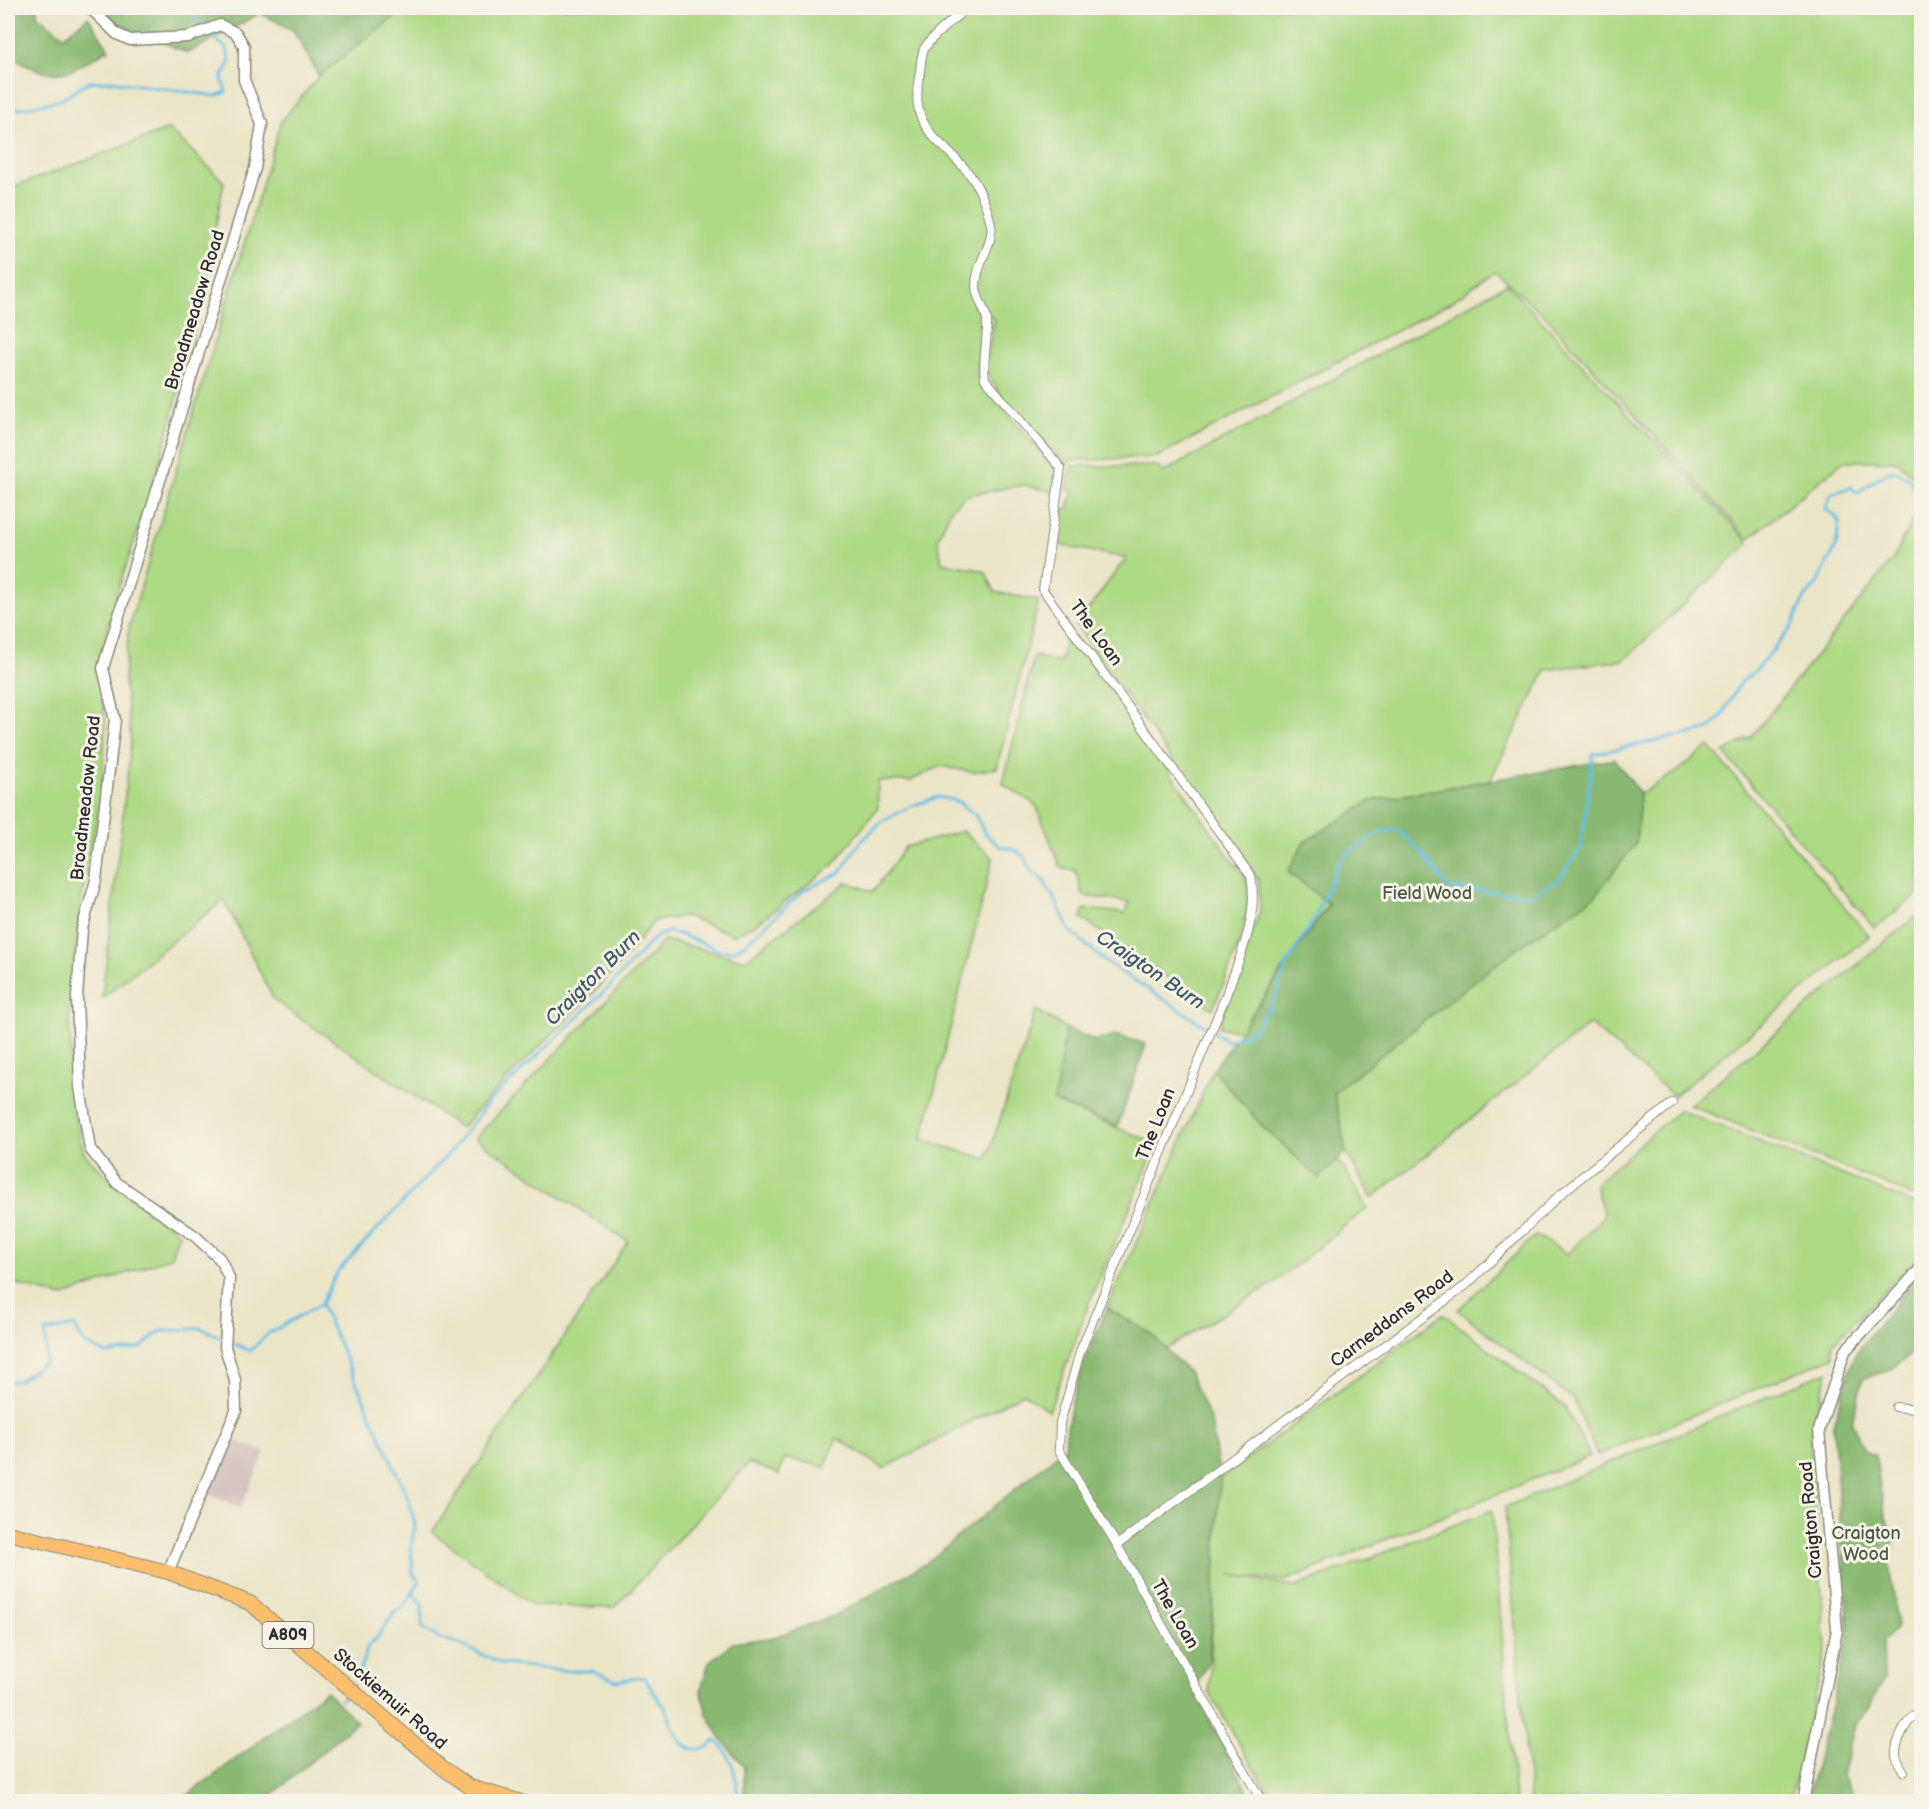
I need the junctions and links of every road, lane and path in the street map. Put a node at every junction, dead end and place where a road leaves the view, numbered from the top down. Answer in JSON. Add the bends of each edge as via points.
{"nodes":[{"id":1,"x":90,"y":8,"type":"edge"},
{"id":2,"x":966,"y":8,"type":"edge"},
{"id":3,"x":1672,"y":1103,"type":"dead end"},
{"id":4,"x":1922,"y":1266,"type":"edge"},
{"id":5,"x":1921,"y":1397,"type":"edge"},
{"id":6,"x":1896,"y":1407,"type":"dead end"},
{"id":7,"x":1916,"y":1408,"type":"junction"},
{"id":8,"x":1922,"y":1418,"type":"edge"},
{"id":9,"x":8,"y":1533,"type":"edge"},
{"id":10,"x":1117,"y":1545,"type":"junction"},
{"id":11,"x":168,"y":1572,"type":"junction"},
{"id":12,"x":1922,"y":1710,"type":"edge"},
{"id":13,"x":1904,"y":1772,"type":"dead end"},
{"id":14,"x":520,"y":1802,"type":"edge"},
{"id":15,"x":1262,"y":1802,"type":"edge"},
{"id":16,"x":1803,"y":1802,"type":"edge"}],
"edges":[{"from":1,"to":11,"type":"street","name":"Broadmeadow Road","via":[[117,34],[130,40],[194,35],[214,26],[232,30],[244,46],[244,80],[260,114],[260,145],[103,668],[115,720],[96,880],[82,929],[77,997],[80,1087],[90,1149],[117,1184],[195,1236],[220,1259],[229,1278],[225,1341],[235,1380],[236,1411]]},
{"from":2,"to":10,"type":"street","name":"The Loan","via":[[924,50],[917,102],[924,129],[968,172],[991,227],[990,242],[979,262],[976,286],[987,317],[985,379],[1061,468],[1043,590],[1251,876],[1255,896],[1247,937],[1080,1352],[1060,1423],[1059,1450]]},
{"from":3,"to":10,"type":"street","name":"Carneddans Road","via":[[1562,1193],[1465,1286]]},
{"from":4,"to":16,"type":"street","name":"Craigton Road","via":[[1845,1351],[1819,1430],[1838,1630]]},
{"from":5,"to":7,"type":"street"},
{"from":6,"to":7,"type":"street"},
{"from":7,"to":8,"type":"street"},
{"from":9,"to":11,"type":"main road","name":"Stockiemuir Road","number":"A809"},
{"from":10,"to":15,"type":"street","name":"The Loan"},
{"from":11,"to":14,"type":"main road","name":"Stockiemuir Road","number":"A809","via":[[250,1603],[443,1768],[470,1787]]},
{"from":12,"to":13,"type":"street","via":[[1910,1718],[1898,1745],[1896,1756]]}]}
